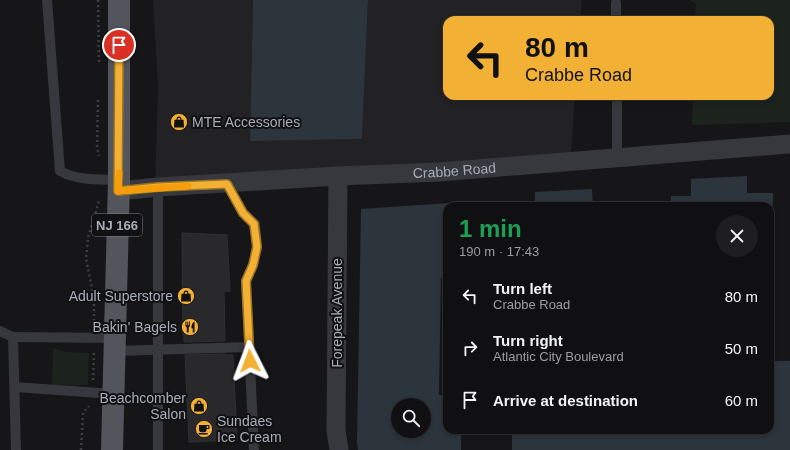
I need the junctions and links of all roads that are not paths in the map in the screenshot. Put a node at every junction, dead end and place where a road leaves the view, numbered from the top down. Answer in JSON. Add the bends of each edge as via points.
{"nodes":[{"id":1,"x":47,"y":0,"type":"edge"},
{"id":2,"x":119,"y":0,"type":"edge"},
{"id":3,"x":616,"y":3,"type":"dead end"},
{"id":4,"x":616,"y":16,"type":"edge"},
{"id":5,"x":617,"y":100,"type":"edge"},
{"id":6,"x":790,"y":144,"type":"edge"},
{"id":7,"x":617,"y":158,"type":"junction"},
{"id":8,"x":338,"y":176,"type":"junction"},
{"id":9,"x":112,"y":183,"type":"junction"},
{"id":10,"x":227,"y":184,"type":"junction"},
{"id":11,"x":158,"y":187,"type":"junction"},
{"id":12,"x":0,"y":331,"type":"edge"},
{"id":13,"x":13,"y":337,"type":"junction"},
{"id":14,"x":108,"y":346,"type":"junction"},
{"id":15,"x":249,"y":347,"type":"junction"},
{"id":16,"x":157,"y":349,"type":"junction"},
{"id":17,"x":14,"y":387,"type":"junction"},
{"id":18,"x":114,"y":394,"type":"junction"},
{"id":19,"x":16,"y":450,"type":"edge"},
{"id":20,"x":112,"y":450,"type":"edge"},
{"id":21,"x":158,"y":450,"type":"edge"},
{"id":22,"x":254,"y":450,"type":"edge"},
{"id":23,"x":339,"y":450,"type":"edge"}],
"edges":[{"from":1,"to":9,"type":"lane","via":[[60,171],[68,176]]},
{"from":2,"to":9,"type":"main road","number":"NJ 166"},
{"from":3,"to":4,"type":"lane"},
{"from":5,"to":7,"type":"lane"},
{"from":6,"to":7,"type":"street","name":"Crabbe Road"},
{"from":7,"to":8,"type":"street","name":"Crabbe Road","via":[[439,172]]},
{"from":8,"to":10,"type":"street","name":"Crabbe Road"},
{"from":8,"to":23,"type":"street","name":"Forepeak Avenue","via":[[336,430]]},
{"from":9,"to":11,"type":"street","name":"Crabbe Road"},
{"from":9,"to":14,"type":"main road","number":"NJ 166"},
{"from":10,"to":11,"type":"street","name":"Crabbe Road"},
{"from":10,"to":15,"type":"lane","via":[[243,213],[254,224],[257,247],[246,281]]},
{"from":11,"to":16,"type":"lane"},
{"from":12,"to":13,"type":"lane"},
{"from":13,"to":14,"type":"lane"},
{"from":13,"to":17,"type":"lane"},
{"from":14,"to":16,"type":"lane"},
{"from":14,"to":18,"type":"main road","number":"NJ 166"},
{"from":15,"to":16,"type":"lane"},
{"from":15,"to":22,"type":"lane"},
{"from":16,"to":21,"type":"lane"},
{"from":17,"to":18,"type":"lane"},
{"from":17,"to":19,"type":"lane"},
{"from":18,"to":20,"type":"main road","number":"NJ 166"}]}
